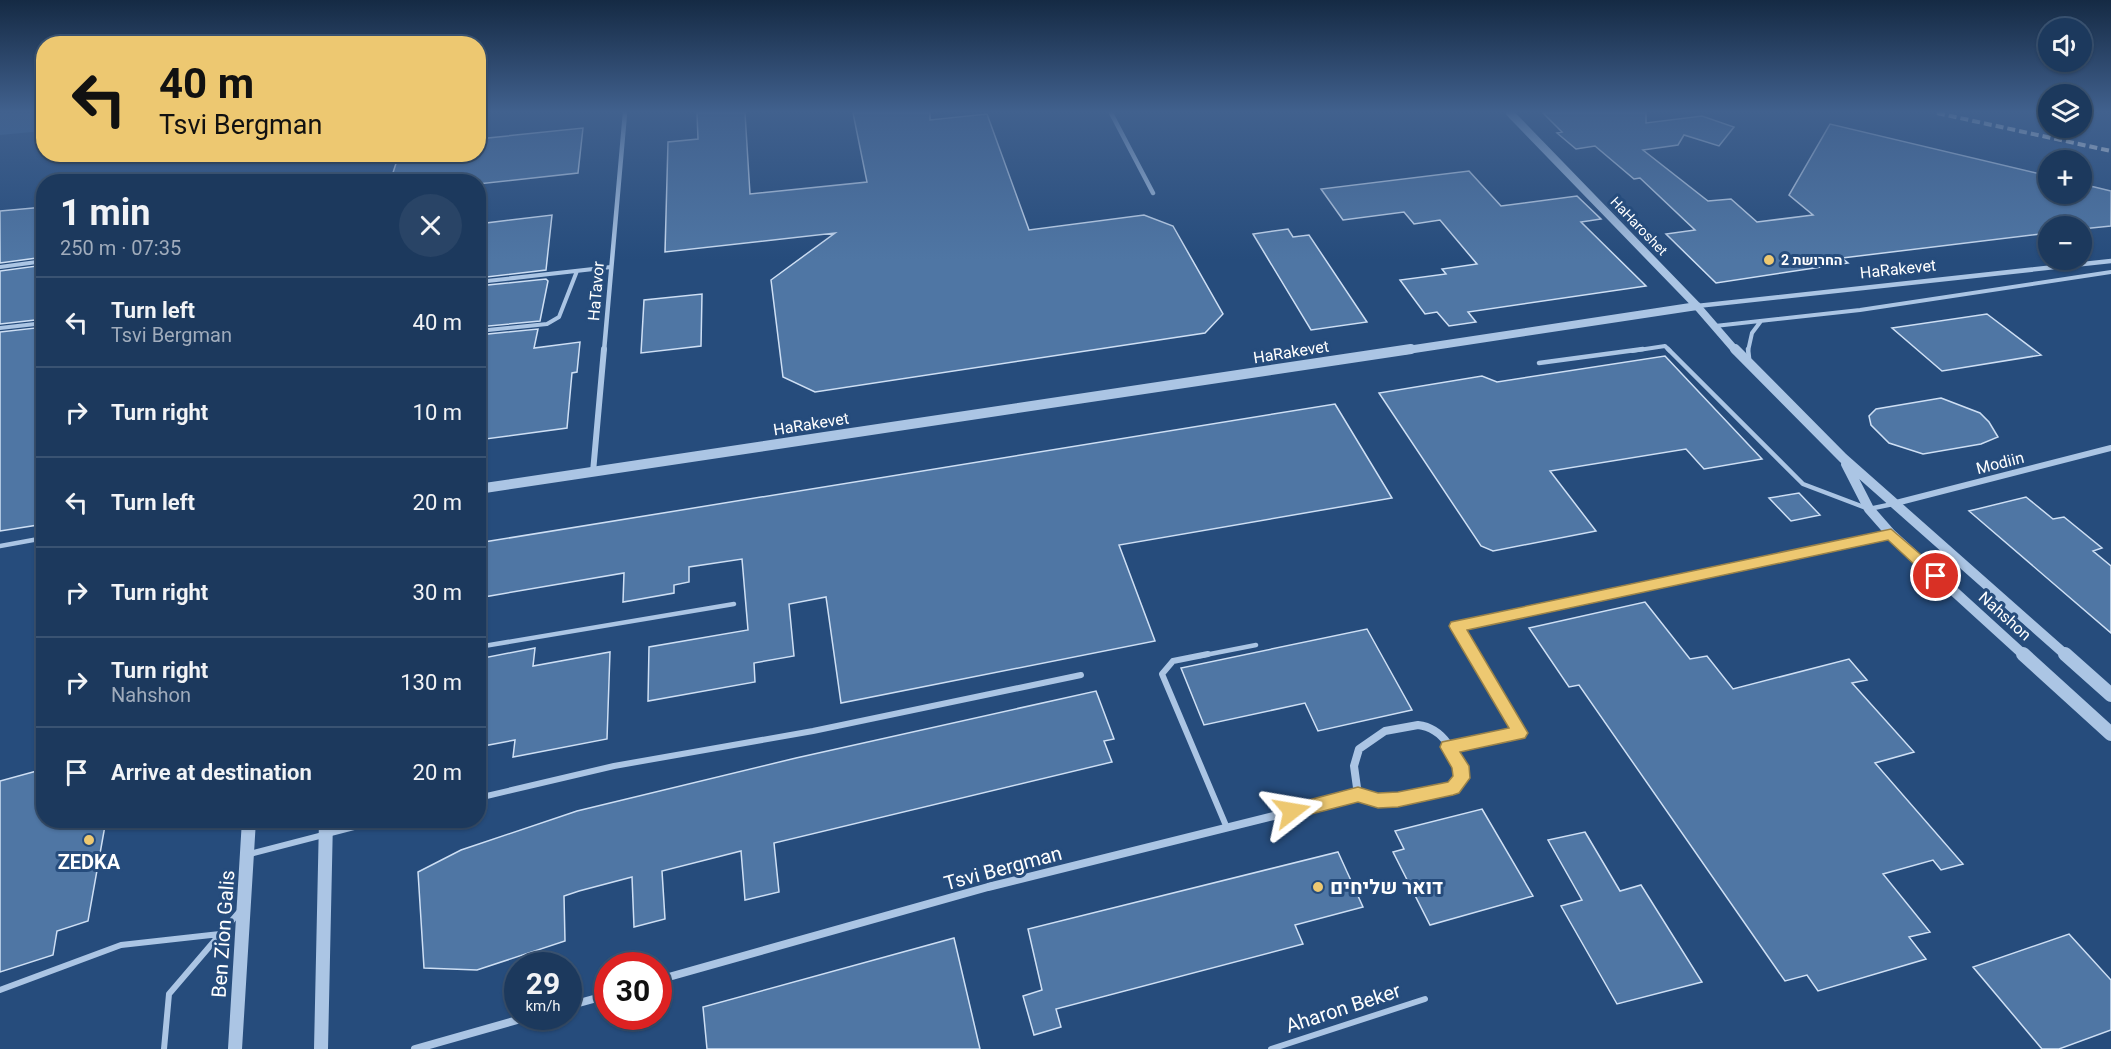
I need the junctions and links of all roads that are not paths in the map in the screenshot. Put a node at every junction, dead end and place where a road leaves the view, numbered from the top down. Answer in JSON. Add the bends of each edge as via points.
{"nodes":[{"id":1,"x":621,"y":162,"type":"edge"},
{"id":2,"x":1137,"y":162,"type":"edge"},
{"id":3,"x":1557,"y":162,"type":"edge"},
{"id":4,"x":1153,"y":193,"type":"dead end"},
{"id":5,"x":2111,"y":261,"type":"edge"},
{"id":6,"x":36,"y":262,"type":"edge"},
{"id":7,"x":0,"y":267,"type":"edge"},
{"id":8,"x":611,"y":267,"type":"junction"},
{"id":9,"x":577,"y":271,"type":"junction"},
{"id":10,"x":2111,"y":272,"type":"edge"},
{"id":11,"x":486,"y":281,"type":"edge"},
{"id":12,"x":1697,"y":306,"type":"junction"},
{"id":13,"x":1761,"y":321,"type":"junction"},
{"id":14,"x":36,"y":324,"type":"edge"},
{"id":15,"x":1712,"y":326,"type":"junction"},
{"id":16,"x":0,"y":328,"type":"edge"},
{"id":17,"x":486,"y":330,"type":"edge"},
{"id":18,"x":1539,"y":363,"type":"dead end"},
{"id":19,"x":1752,"y":366,"type":"junction"},
{"id":20,"x":2111,"y":448,"type":"edge"},
{"id":21,"x":1844,"y":458,"type":"junction"},
{"id":22,"x":593,"y":472,"type":"junction"},
{"id":23,"x":486,"y":488,"type":"edge"},
{"id":24,"x":1896,"y":503,"type":"junction"},
{"id":25,"x":1869,"y":508,"type":"junction"},
{"id":26,"x":1891,"y":534,"type":"junction"},
{"id":27,"x":36,"y":539,"type":"edge"},
{"id":28,"x":0,"y":546,"type":"edge"},
{"id":29,"x":734,"y":604,"type":"dead end"},
{"id":30,"x":1256,"y":645,"type":"dead end"},
{"id":31,"x":486,"y":646,"type":"edge"},
{"id":32,"x":1081,"y":675,"type":"dead end"},
{"id":33,"x":2111,"y":695,"type":"edge"},
{"id":34,"x":2111,"y":734,"type":"edge"},
{"id":35,"x":1448,"y":747,"type":"junction"},
{"id":36,"x":1358,"y":795,"type":"junction"},
{"id":37,"x":486,"y":796,"type":"edge"},
{"id":38,"x":249,"y":828,"type":"edge"},
{"id":39,"x":323,"y":828,"type":"edge"},
{"id":40,"x":326,"y":828,"type":"edge"},
{"id":41,"x":1227,"y":828,"type":"junction"},
{"id":42,"x":247,"y":855,"type":"junction"},
{"id":43,"x":244,"y":907,"type":"junction"},
{"id":44,"x":220,"y":934,"type":"junction"},
{"id":45,"x":672,"y":976,"type":"edge"},
{"id":46,"x":0,"y":990,"type":"edge"},
{"id":47,"x":1425,"y":999,"type":"dead end"},
{"id":48,"x":504,"y":1024,"type":"edge"},
{"id":49,"x":164,"y":1049,"type":"edge"},
{"id":50,"x":235,"y":1049,"type":"edge"},
{"id":51,"x":321,"y":1049,"type":"edge"},
{"id":52,"x":415,"y":1049,"type":"edge"},
{"id":53,"x":1271,"y":1049,"type":"edge"}],
"edges":[{"from":1,"to":8,"type":"street","name":"HaTavor"},
{"from":2,"to":4,"type":"street"},
{"from":3,"to":12,"type":"street","name":"HaHaroshet"},
{"from":5,"to":12,"type":"street","name":"HaRakevet"},
{"from":6,"to":7,"type":"lane"},
{"from":8,"to":9,"type":"lane"},
{"from":8,"to":22,"type":"street","name":"HaTavor"},
{"from":9,"to":11,"type":"lane"},
{"from":9,"to":17,"type":"lane","via":[[559,317],[547,324]]},
{"from":10,"to":13,"type":"lane"},
{"from":12,"to":15,"type":"street","name":"Nahshon"},
{"from":12,"to":22,"type":"street","name":"HaRakevet"},
{"from":13,"to":15,"type":"lane"},
{"from":13,"to":19,"type":"lane","via":[[1747,350]]},
{"from":14,"to":16,"type":"lane"},
{"from":15,"to":19,"type":"street","name":"Nahshon"},
{"from":18,"to":25,"type":"lane","via":[[1665,346],[1803,484]]},
{"from":19,"to":21,"type":"street","name":"Nahshon"},
{"from":20,"to":24,"type":"street","name":"Modiin"},
{"from":21,"to":24,"type":"street","name":"Nahshon"},
{"from":21,"to":25,"type":"street","name":"Nahshon"},
{"from":22,"to":23,"type":"street","name":"HaRakevet"},
{"from":24,"to":25,"type":"lane"},
{"from":24,"to":33,"type":"street","name":"Nahshon"},
{"from":25,"to":26,"type":"street","name":"Nahshon"},
{"from":26,"to":34,"type":"street","name":"Nahshon"},
{"from":26,"to":35,"type":"lane","via":[[1457,626],[1520,733]]},
{"from":27,"to":28,"type":"lane"},
{"from":29,"to":31,"type":"lane"},
{"from":30,"to":41,"type":"lane","via":[[1173,661],[1162,674]]},
{"from":32,"to":37,"type":"lane","via":[[813,731],[614,766]]},
{"from":35,"to":36,"type":"street","name":"Tsvi Bergman","via":[[1460,766],[1461,778],[1453,788],[1398,800]]},
{"from":35,"to":36,"type":"street","name":"Tsvi Bergman","via":[[1439,733],[1414,724],[1362,742],[1355,757]]},
{"from":36,"to":41,"type":"street","name":"Tsvi Bergman"},
{"from":38,"to":42,"type":"street","name":"Ben Zion Galis"},
{"from":39,"to":42,"type":"lane"},
{"from":40,"to":51,"type":"street"},
{"from":41,"to":45,"type":"street","name":"Tsvi Bergman","via":[[988,888]]},
{"from":42,"to":43,"type":"street","name":"Ben Zion Galis"},
{"from":43,"to":44,"type":"lane"},
{"from":43,"to":50,"type":"street","name":"Ben Zion Galis"},
{"from":44,"to":46,"type":"lane","via":[[121,945]]},
{"from":44,"to":49,"type":"lane","via":[[169,994]]},
{"from":47,"to":53,"type":"lane","name":"Aharon Beker"},
{"from":48,"to":52,"type":"street"}]}
